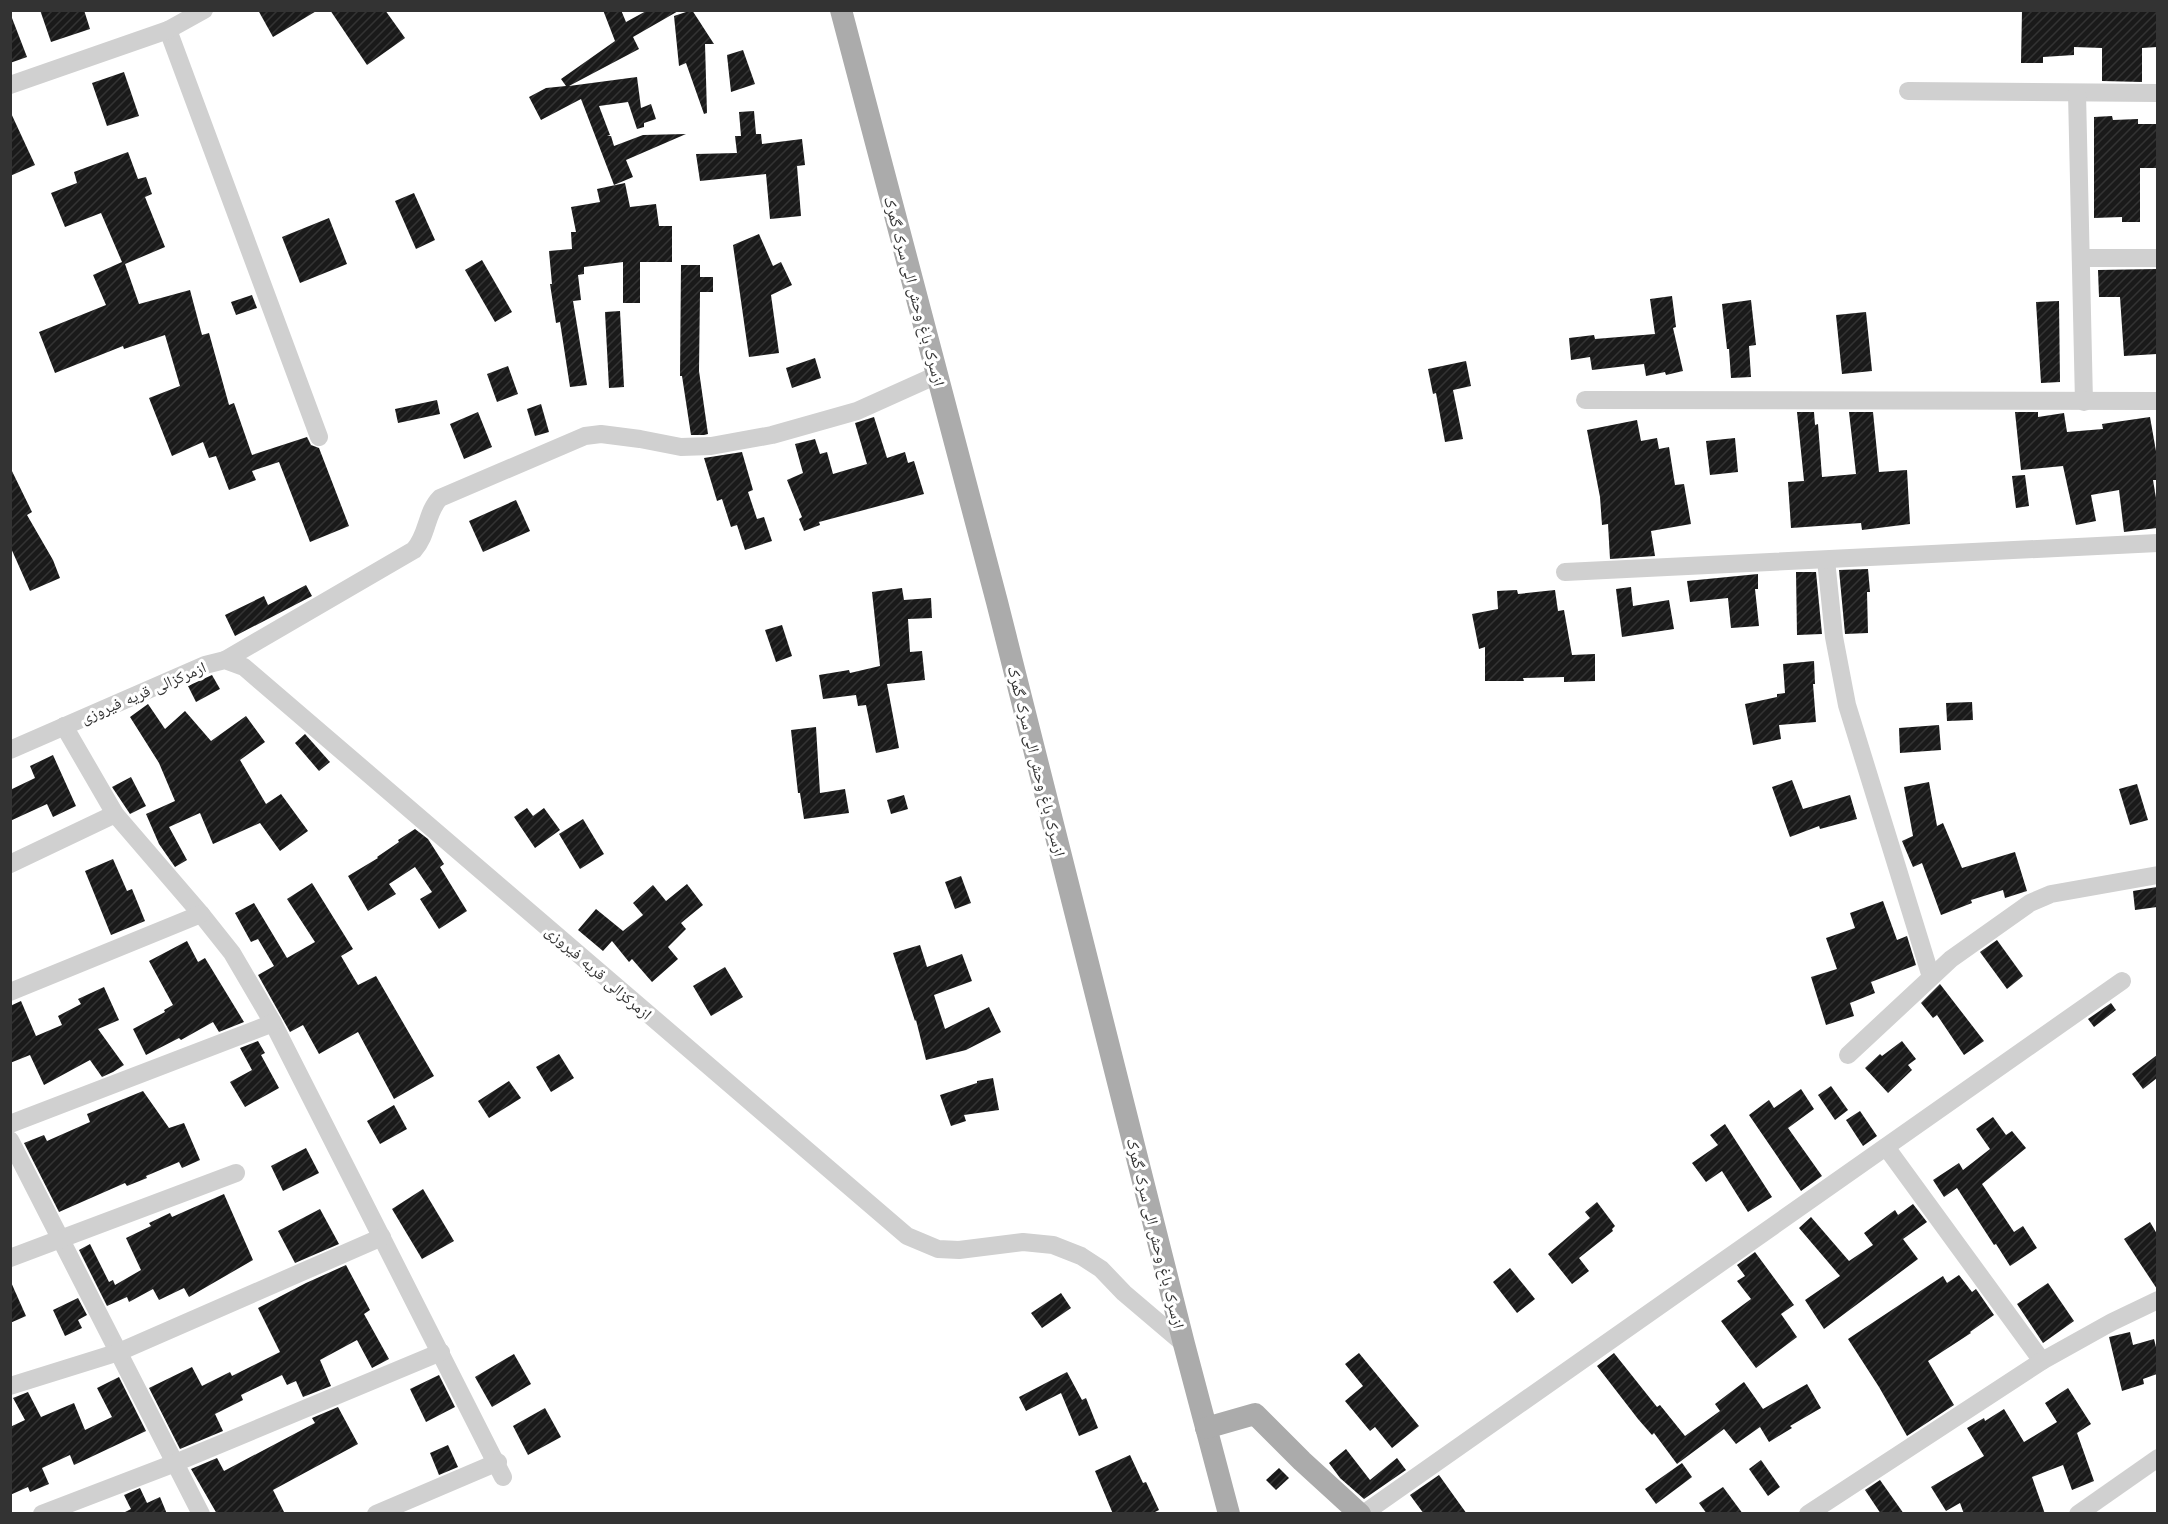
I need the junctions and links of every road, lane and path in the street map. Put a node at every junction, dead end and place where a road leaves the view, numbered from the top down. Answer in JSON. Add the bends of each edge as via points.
{"nodes":[{"id":1,"x":204,"y":10,"type":"edge"},
{"id":2,"x":841,"y":10,"type":"edge"},
{"id":3,"x":168,"y":30,"type":"junction"},
{"id":4,"x":10,"y":85,"type":"edge"},
{"id":5,"x":1908,"y":91,"type":"dead end"},
{"id":6,"x":2077,"y":93,"type":"junction"},
{"id":7,"x":2157,"y":93,"type":"edge"},
{"id":8,"x":2082,"y":258,"type":"junction"},
{"id":9,"x":2157,"y":258,"type":"edge"},
{"id":10,"x":937,"y":375,"type":"junction"},
{"id":11,"x":1585,"y":400,"type":"dead end"},
{"id":12,"x":2157,"y":401,"type":"edge"},
{"id":13,"x":2084,"y":402,"type":"junction"},
{"id":14,"x":319,"y":437,"type":"dead end"},
{"id":15,"x":2157,"y":543,"type":"edge"},
{"id":16,"x":1826,"y":560,"type":"junction"},
{"id":17,"x":1565,"y":572,"type":"dead end"},
{"id":18,"x":225,"y":660,"type":"junction"},
{"id":19,"x":64,"y":726,"type":"junction"},
{"id":20,"x":10,"y":750,"type":"edge"},
{"id":21,"x":115,"y":814,"type":"junction"},
{"id":22,"x":10,"y":864,"type":"edge"},
{"id":23,"x":2157,"y":875,"type":"edge"},
{"id":24,"x":201,"y":914,"type":"junction"},
{"id":25,"x":1931,"y":977,"type":"junction"},
{"id":26,"x":2122,"y":981,"type":"dead end"},
{"id":27,"x":10,"y":992,"type":"edge"},
{"id":28,"x":273,"y":1023,"type":"junction"},
{"id":29,"x":1848,"y":1055,"type":"dead end"},
{"id":30,"x":10,"y":1124,"type":"edge"},
{"id":31,"x":10,"y":1140,"type":"edge"},
{"id":32,"x":1886,"y":1147,"type":"junction"},
{"id":33,"x":236,"y":1173,"type":"dead end"},
{"id":34,"x":382,"y":1237,"type":"junction"},
{"id":35,"x":61,"y":1240,"type":"junction"},
{"id":36,"x":10,"y":1258,"type":"edge"},
{"id":37,"x":2157,"y":1300,"type":"edge"},
{"id":38,"x":1184,"y":1344,"type":"junction"},
{"id":39,"x":119,"y":1352,"type":"junction"},
{"id":40,"x":441,"y":1352,"type":"junction"},
{"id":41,"x":2042,"y":1361,"type":"junction"},
{"id":42,"x":10,"y":1386,"type":"edge"},
{"id":43,"x":1206,"y":1428,"type":"junction"},
{"id":44,"x":2157,"y":1458,"type":"edge"},
{"id":45,"x":175,"y":1463,"type":"junction"},
{"id":46,"x":42,"y":1514,"type":"edge"},
{"id":47,"x":201,"y":1514,"type":"edge"},
{"id":48,"x":376,"y":1514,"type":"edge"},
{"id":49,"x":1229,"y":1514,"type":"edge"},
{"id":50,"x":1361,"y":1514,"type":"edge"},
{"id":51,"x":1808,"y":1514,"type":"edge"},
{"id":52,"x":2078,"y":1514,"type":"edge"}],
"edges":[{"from":1,"to":3,"type":"street"},
{"from":2,"to":10,"type":"main road","name":"ازسرک باغ وحش الی سرک گمرک"},
{"from":3,"to":4,"type":"street"},
{"from":3,"to":14,"type":"street"},
{"from":5,"to":6,"type":"street"},
{"from":6,"to":7,"type":"street"},
{"from":6,"to":8,"type":"street"},
{"from":8,"to":9,"type":"street"},
{"from":8,"to":13,"type":"street"},
{"from":10,"to":18,"type":"street","via":[[857,411],[762,437],[711,446],[681,447],[601,434],[585,436],[440,498],[414,550]]},
{"from":10,"to":38,"type":"main road","name":"ازسرک باغ وحش الی سرک گمرک"},
{"from":11,"to":13,"type":"street"},
{"from":12,"to":13,"type":"street"},
{"from":15,"to":16,"type":"street"},
{"from":16,"to":17,"type":"street"},
{"from":16,"to":25,"type":"street","via":[[1834,637],[1847,705]]},
{"from":18,"to":19,"type":"street","name":"ازمرکزالی قریه فیروزی"},
{"from":18,"to":38,"type":"street","name":"ازمرکزالی قریه فیروزی","via":[[244,667],[907,1236],[938,1249],[1023,1242],[1053,1245],[1101,1269]]},
{"from":19,"to":20,"type":"street","name":"ازمرکزالی قریه فیروزی"},
{"from":19,"to":21,"type":"street"},
{"from":21,"to":22,"type":"street"},
{"from":21,"to":24,"type":"street"},
{"from":23,"to":25,"type":"street","via":[[2040,898],[1950,959]]},
{"from":24,"to":27,"type":"street"},
{"from":24,"to":28,"type":"street","via":[[232,953]]},
{"from":25,"to":29,"type":"street"},
{"from":26,"to":32,"type":"street"},
{"from":28,"to":30,"type":"street"},
{"from":28,"to":34,"type":"street"},
{"from":31,"to":35,"type":"street"},
{"from":32,"to":41,"type":"street"},
{"from":32,"to":50,"type":"street"},
{"from":33,"to":35,"type":"street"},
{"from":34,"to":39,"type":"street"},
{"from":34,"to":40,"type":"street"},
{"from":35,"to":36,"type":"street"},
{"from":35,"to":39,"type":"street"},
{"from":37,"to":41,"type":"street"},
{"from":38,"to":43,"type":"main road","name":"ازسرک باغ وحش الی سرک گمرک"},
{"from":39,"to":42,"type":"street"},
{"from":39,"to":45,"type":"street"},
{"from":40,"to":45,"type":"street"},
{"from":40,"to":48,"type":"street","via":[[501,1469]]},
{"from":41,"to":51,"type":"street"},
{"from":43,"to":49,"type":"main road","name":"ازسرک باغ وحش الی سرک گمرک"},
{"from":43,"to":50,"type":"main road","via":[[1255,1414]]},
{"from":44,"to":52,"type":"street"},
{"from":45,"to":46,"type":"street"},
{"from":45,"to":47,"type":"street"}]}
